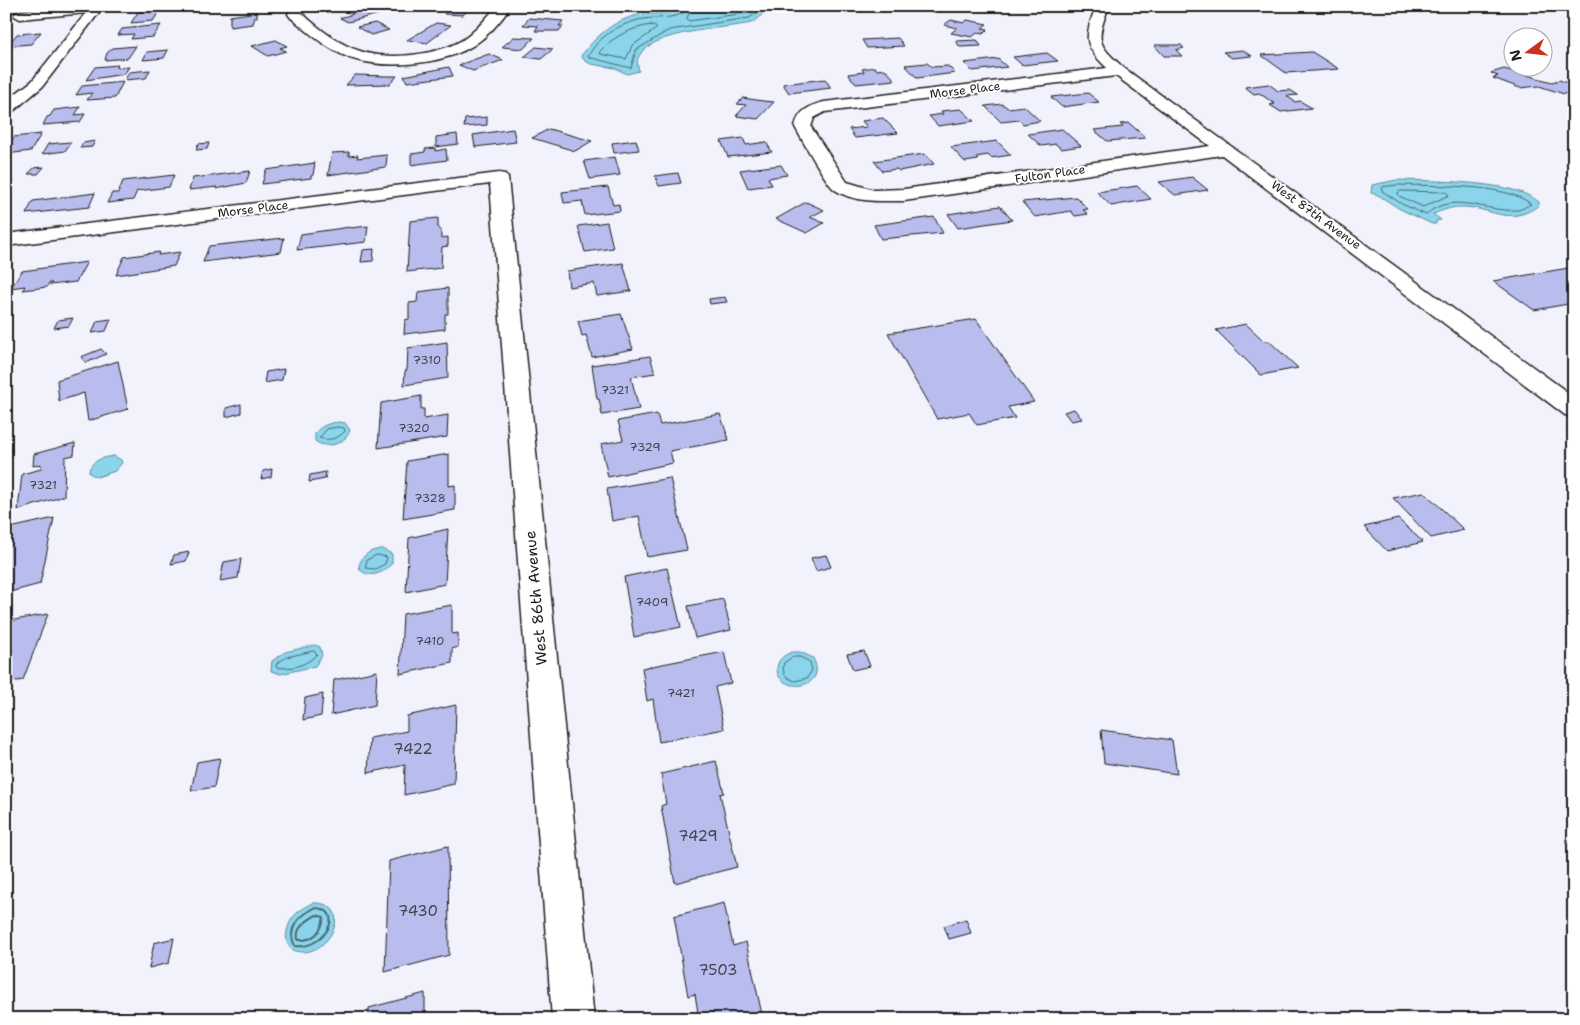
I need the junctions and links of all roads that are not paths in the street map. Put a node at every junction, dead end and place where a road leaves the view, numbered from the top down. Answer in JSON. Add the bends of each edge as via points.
{"nodes":[{"id":1,"x":298,"y":6,"type":"edge"},
{"id":2,"x":504,"y":6,"type":"edge"},
{"id":3,"x":1103,"y":6,"type":"edge"},
{"id":4,"x":97,"y":7,"type":"edge"},
{"id":5,"x":20,"y":15,"type":"dead end"},
{"id":6,"x":1119,"y":71,"type":"junction"},
{"id":7,"x":37,"y":84,"type":"junction"},
{"id":8,"x":6,"y":87,"type":"edge"},
{"id":9,"x":6,"y":109,"type":"edge"},
{"id":10,"x":812,"y":110,"type":"joint"},
{"id":11,"x":1225,"y":149,"type":"junction"},
{"id":12,"x":499,"y":178,"type":"joint"},
{"id":13,"x":6,"y":240,"type":"edge"},
{"id":14,"x":1574,"y":408,"type":"edge"},
{"id":15,"x":573,"y":1019,"type":"edge"}],
"edges":[{"from":1,"to":2,"type":"street","via":[[296,14],[308,27],[354,54],[390,59],[430,55],[469,42]]},
{"from":3,"to":6,"type":"street","name":"West 87th Avenue","via":[[1092,38],[1103,57]]},
{"from":4,"to":5,"type":"street"},
{"from":4,"to":7,"type":"street"},
{"from":6,"to":10,"type":"street","name":"Morse Place"},
{"from":6,"to":11,"type":"street","name":"West 87th Avenue"},
{"from":7,"to":8,"type":"street"},
{"from":7,"to":9,"type":"street"},
{"from":10,"to":11,"type":"street","name":"Fulton Place","via":[[804,118],[803,126],[840,186],[874,196]]},
{"from":11,"to":14,"type":"street","name":"West 87th Avenue"},
{"from":12,"to":13,"type":"street","name":"Morse Place"},
{"from":12,"to":15,"type":"street","name":"West 86th Avenue"}]}
